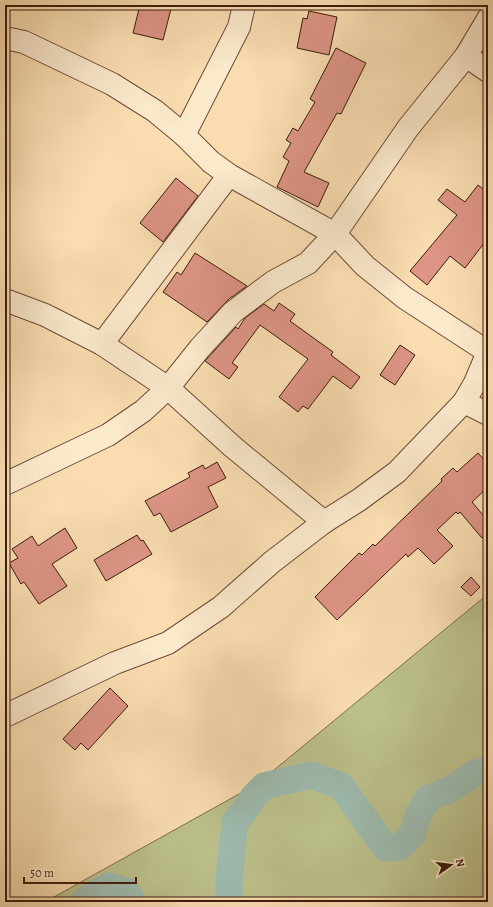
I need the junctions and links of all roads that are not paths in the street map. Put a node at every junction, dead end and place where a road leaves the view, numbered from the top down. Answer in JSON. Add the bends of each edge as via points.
{"nodes":[{"id":1,"x":244,"y":5,"type":"edge"},
{"id":2,"x":488,"y":20,"type":"edge"},
{"id":3,"x":5,"y":38,"type":"edge"},
{"id":4,"x":466,"y":56,"type":"junction"},
{"id":5,"x":488,"y":71,"type":"edge"},
{"id":6,"x":184,"y":135,"type":"junction"},
{"id":7,"x":229,"y":175,"type":"junction"},
{"id":8,"x":335,"y":234,"type":"junction"},
{"id":9,"x":5,"y":300,"type":"edge"},
{"id":10,"x":102,"y":344,"type":"junction"},
{"id":11,"x":488,"y":352,"type":"edge"},
{"id":12,"x":168,"y":388,"type":"junction"},
{"id":13,"x":464,"y":402,"type":"junction"},
{"id":14,"x":488,"y":414,"type":"edge"},
{"id":15,"x":5,"y":484,"type":"edge"},
{"id":16,"x":324,"y":522,"type":"junction"},
{"id":17,"x":5,"y":716,"type":"edge"}],
"edges":[{"from":1,"to":6,"type":"street","via":[[238,27]]},
{"from":2,"to":4,"type":"street"},
{"from":3,"to":6,"type":"street","via":[[24,42],[112,84],[155,111]]},
{"from":4,"to":5,"type":"street"},
{"from":4,"to":8,"type":"street","via":[[408,128]]},
{"from":6,"to":7,"type":"street","via":[[210,162]]},
{"from":7,"to":8,"type":"street"},
{"from":7,"to":10,"type":"street"},
{"from":8,"to":11,"type":"street","via":[[366,266],[405,298]]},
{"from":8,"to":12,"type":"street","via":[[308,263],[273,282],[233,312]]},
{"from":9,"to":10,"type":"street","via":[[45,315]]},
{"from":10,"to":12,"type":"street"},
{"from":11,"to":13,"type":"street"},
{"from":12,"to":15,"type":"street","via":[[143,411],[108,435]]},
{"from":12,"to":16,"type":"street","via":[[233,447]]},
{"from":13,"to":14,"type":"street"},
{"from":13,"to":16,"type":"street","via":[[396,472]]},
{"from":16,"to":17,"type":"street","via":[[272,562],[221,607],[168,643],[116,662]]}]}
